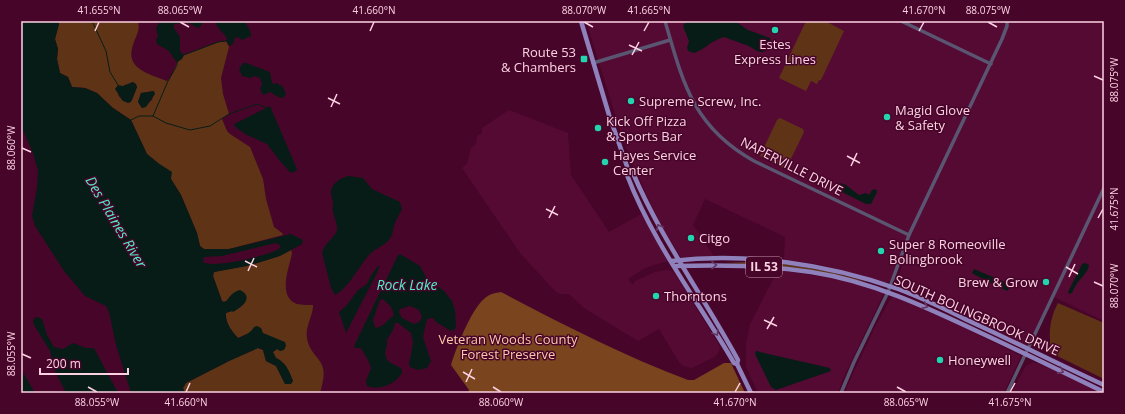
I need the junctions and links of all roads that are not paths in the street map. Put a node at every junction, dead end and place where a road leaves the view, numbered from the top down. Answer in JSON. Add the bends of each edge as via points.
{"nodes":[{"id":1,"x":581,"y":21,"type":"edge"},
{"id":2,"x":665,"y":21,"type":"edge"},
{"id":3,"x":901,"y":21,"type":"edge"},
{"id":4,"x":1007,"y":21,"type":"edge"},
{"id":5,"x":670,"y":40,"type":"junction"},
{"id":6,"x":593,"y":63,"type":"junction"},
{"id":7,"x":991,"y":64,"type":"junction"},
{"id":8,"x":629,"y":172,"type":"junction"},
{"id":9,"x":1104,"y":188,"type":"edge"},
{"id":10,"x":909,"y":235,"type":"junction"},
{"id":11,"x":679,"y":260,"type":"junction"},
{"id":12,"x":671,"y":261,"type":"junction"},
{"id":13,"x":675,"y":266,"type":"junction"},
{"id":14,"x":683,"y":266,"type":"junction"},
{"id":15,"x":889,"y":290,"type":"junction"},
{"id":16,"x":1028,"y":348,"type":"junction"},
{"id":17,"x":1026,"y":354,"type":"junction"},
{"id":18,"x":737,"y":364,"type":"junction"},
{"id":19,"x":1104,"y":386,"type":"edge"},
{"id":20,"x":1104,"y":392,"type":"edge"},
{"id":21,"x":750,"y":393,"type":"edge"},
{"id":22,"x":841,"y":393,"type":"edge"},
{"id":23,"x":1007,"y":393,"type":"edge"}],
"edges":[{"from":1,"to":6,"type":"main road"},
{"from":2,"to":5,"type":"street","name":"NAPERVILLE DRIVE"},
{"from":3,"to":7,"type":"street"},
{"from":4,"to":7,"type":"street","via":[[1005,33]]},
{"from":5,"to":6,"type":"street"},
{"from":5,"to":10,"type":"street","name":"NAPERVILLE DRIVE","via":[[689,94],[700,113],[726,143],[754,161]]},
{"from":6,"to":8,"type":"main road"},
{"from":7,"to":10,"type":"street"},
{"from":11,"to":8,"type":"main road","one_way":true,"via":[[633,173]]},
{"from":8,"to":12,"type":"main road","via":[[627,175],[639,204]]},
{"from":9,"to":16,"type":"street"},
{"from":10,"to":15,"type":"street"},
{"from":11,"to":12,"type":"main road","name":"SOUTH BOLINGBROOK DRIVE","number":"IL 53"},
{"from":11,"to":14,"type":"main road"},
{"from":11,"to":15,"type":"main road","name":"SOUTH BOLINGBROOK DRIVE","number":"IL 53","via":[[775,261],[837,272]]},
{"from":12,"to":13,"type":"main road"},
{"from":13,"to":14,"type":"main road","name":"SOUTH BOLINGBROOK DRIVE","number":"IL 53"},
{"from":13,"to":18,"type":"main road","one_way":true,"via":[[734,363]]},
{"from":14,"to":15,"type":"main road","name":"SOUTH BOLINGBROOK DRIVE","number":"IL 53","one_way":true,"via":[[729,265],[795,270]]},
{"from":14,"to":18,"type":"main road","via":[[727,339],[738,360]]},
{"from":15,"to":16,"type":"main road","name":"SOUTH BOLINGBROOK DRIVE","number":"IL 53","via":[[928,302]]},
{"from":15,"to":17,"type":"main road","name":"SOUTH BOLINGBROOK DRIVE","number":"IL 53","one_way":true},
{"from":15,"to":22,"type":"street"},
{"from":16,"to":17,"type":"street"},
{"from":16,"to":19,"type":"main road","name":"SOUTH BOLINGBROOK DRIVE","number":"IL 53"},
{"from":17,"to":20,"type":"main road","name":"SOUTH BOLINGBROOK DRIVE","number":"IL 53","one_way":true},
{"from":17,"to":23,"type":"street"},
{"from":18,"to":21,"type":"main road"}]}
